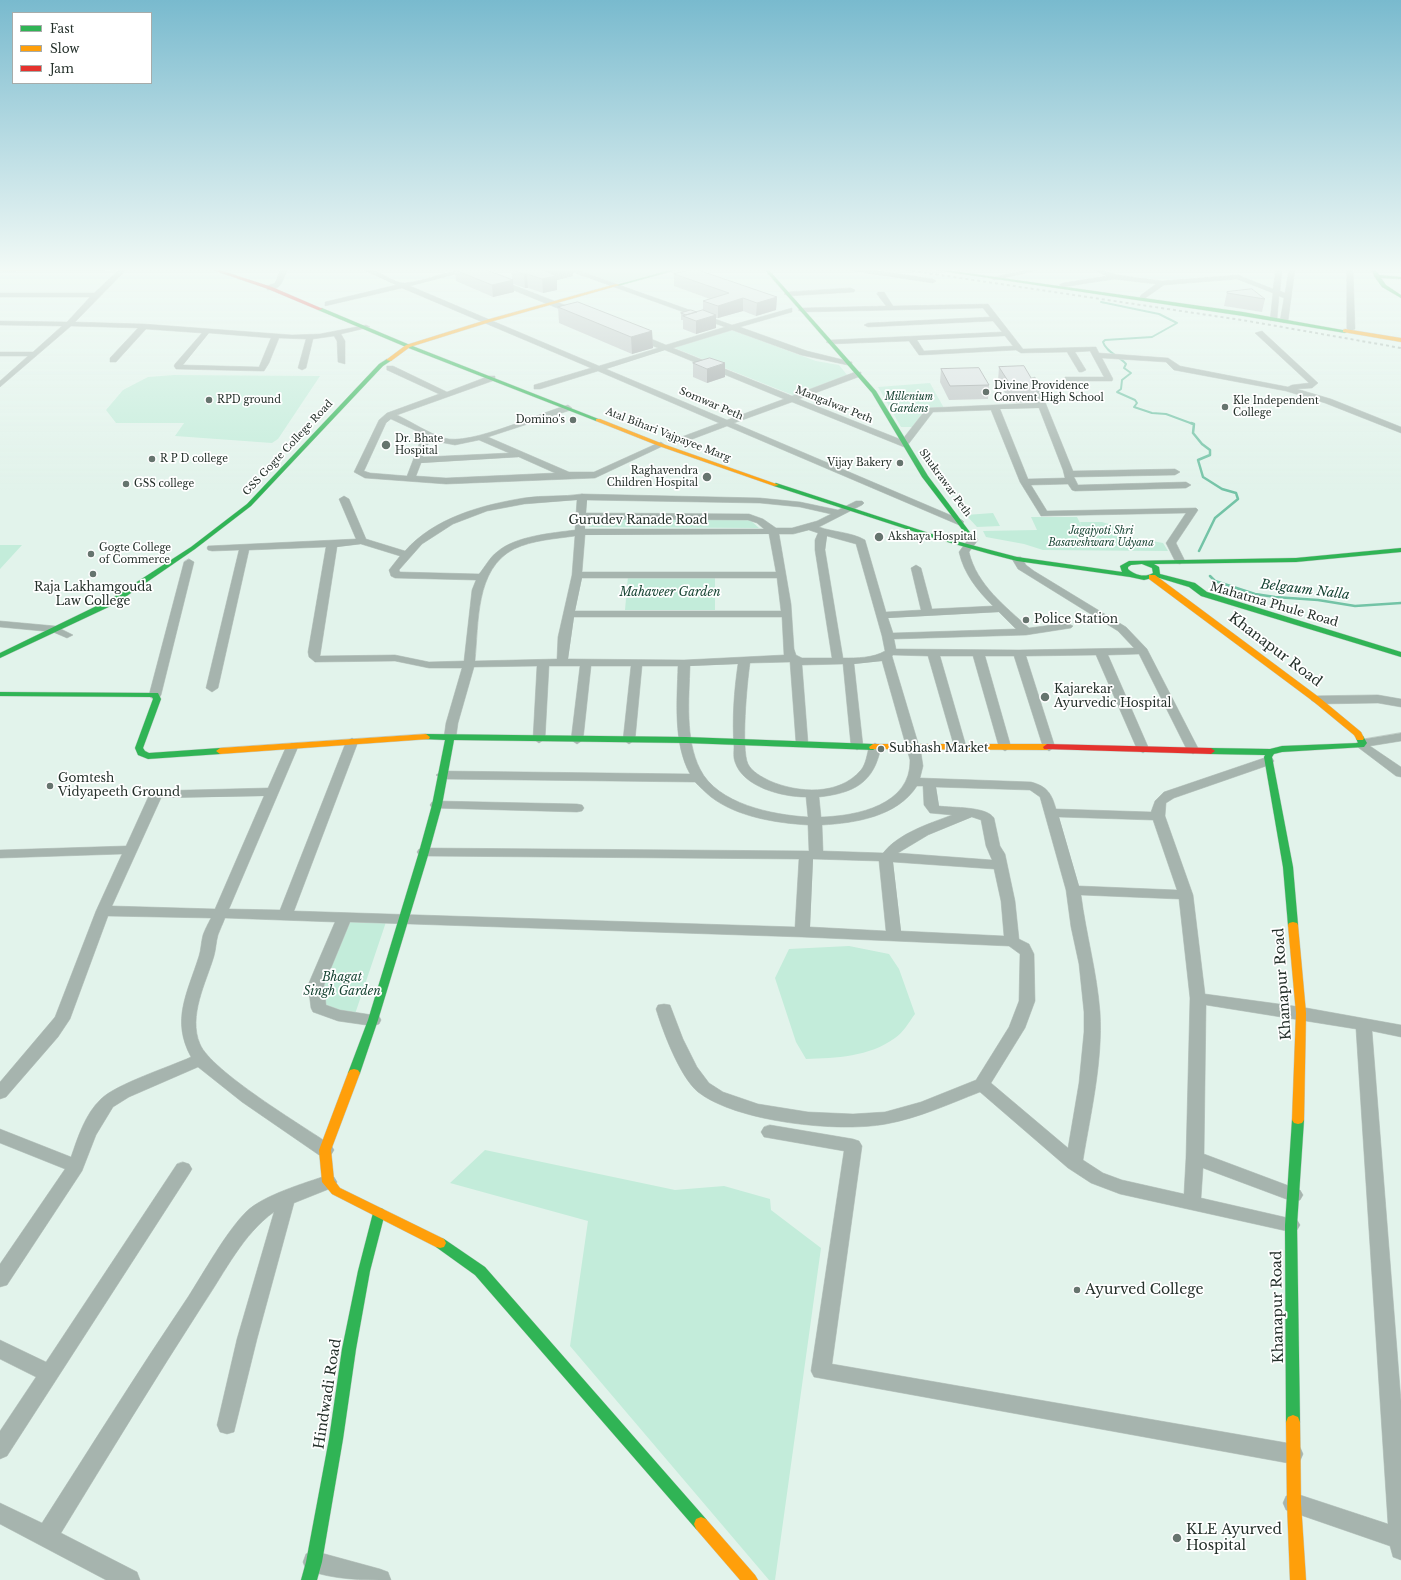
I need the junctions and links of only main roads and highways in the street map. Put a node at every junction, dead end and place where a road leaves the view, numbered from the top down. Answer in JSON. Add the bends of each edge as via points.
{"nodes":[{"id":1,"x":410,"y":343,"type":"edge"},
{"id":2,"x":411,"y":343,"type":"edge"},
{"id":3,"x":422,"y":343,"type":"edge"},
{"id":4,"x":831,"y":343,"type":"edge"},
{"id":5,"x":416,"y":345,"type":"junction"},
{"id":6,"x":388,"y":371,"type":"road end"},
{"id":7,"x":656,"y":433,"type":"dead end"},
{"id":8,"x":675,"y":440,"type":"road end"},
{"id":9,"x":223,"y":539,"type":"dead end"},
{"id":10,"x":970,"y":543,"type":"junction"},
{"id":11,"x":1401,"y":550,"type":"edge"},
{"id":12,"x":1072,"y":557,"type":"dead end"},
{"id":13,"x":1401,"y":559,"type":"edge"},
{"id":14,"x":1115,"y":561,"type":"dead end"},
{"id":15,"x":1143,"y":562,"type":"junction"},
{"id":16,"x":1129,"y":563,"type":"junction"},
{"id":17,"x":171,"y":574,"type":"dead end"},
{"id":18,"x":1130,"y":575,"type":"junction"},
{"id":19,"x":1152,"y":575,"type":"junction"},
{"id":20,"x":1192,"y":585,"type":"junction"},
{"id":21,"x":1211,"y":585,"type":"dead end"},
{"id":22,"x":128,"y":603,"type":"dead end"},
{"id":23,"x":102,"y":617,"type":"dead end"},
{"id":24,"x":70,"y":633,"type":"road end"},
{"id":25,"x":54,"y":641,"type":"dead end"},
{"id":26,"x":1401,"y":655,"type":"edge"},
{"id":27,"x":0,"y":656,"type":"edge"},
{"id":28,"x":1260,"y":670,"type":"dead end"},
{"id":29,"x":0,"y":694,"type":"edge"},
{"id":30,"x":450,"y":738,"type":"junction"},
{"id":31,"x":1269,"y":757,"type":"junction"},
{"id":32,"x":379,"y":1213,"type":"junction"},
{"id":33,"x":311,"y":1571,"type":"edge"},
{"id":34,"x":750,"y":1580,"type":"edge"},
{"id":35,"x":1298,"y":1580,"type":"edge"}],
"edges":[{"from":1,"to":5,"type":"main road","name":"Atal Bihari Vajpayee Marg"},
{"from":2,"to":5,"type":"main road","name":"Atal Bihari Vajpayee Marg"},
{"from":3,"to":5,"type":"main road"},
{"from":4,"to":10,"type":"main road","name":"Shukrawar Peth","via":[[874,392],[924,477],[959,522]]},
{"from":5,"to":6,"type":"main road"},
{"from":5,"to":7,"type":"main road","name":"Atal Bihari Vajpayee Marg","via":[[537,387]]},
{"from":5,"to":10,"type":"main road","name":"Atal Bihari Vajpayee Marg","via":[[661,445],[849,509]]},
{"from":5,"to":27,"type":"main road","name":"GSS Gogte College Road","via":[[381,365],[249,505],[193,548],[112,602]]},
{"from":8,"to":10,"type":"main road","name":"Atal Bihari Vajpayee Marg"},
{"from":9,"to":17,"type":"main road"},
{"from":10,"to":12,"type":"main road","name":"Atal Bihari Vajpayee Marg"},
{"from":10,"to":18,"type":"main road","name":"Atal Bihari Vajpayee Marg","via":[[1017,559]]},
{"from":11,"to":15,"type":"main road","via":[[1296,560]]},
{"from":13,"to":19,"type":"main road","via":[[1315,568]]},
{"from":14,"to":16,"type":"main road"},
{"from":15,"to":16,"type":"main road"},
{"from":15,"to":19,"type":"main road","via":[[1152,565]]},
{"from":16,"to":18,"type":"main road","via":[[1124,568]]},
{"from":18,"to":19,"type":"main road","name":"Atal Bihari Vajpayee Marg"},
{"from":19,"to":20,"type":"main road"},
{"from":19,"to":28,"type":"main road"},
{"from":19,"to":31,"type":"main road","name":"Khanapur Road","via":[[1317,706],[1358,734],[1361,742],[1282,749]]},
{"from":20,"to":21,"type":"main road","name":"Mahatma Phule Road"},
{"from":20,"to":26,"type":"main road","name":"Mahatma Phule Road","via":[[1204,594]]},
{"from":22,"to":23,"type":"main road"},
{"from":24,"to":25,"type":"main road"},
{"from":29,"to":30,"type":"main road","via":[[155,695],[157,699],[139,748],[141,754],[148,756],[401,738]]},
{"from":30,"to":31,"type":"main road","via":[[686,740],[914,748],[960,746],[1193,750]]},
{"from":30,"to":32,"type":"main road","via":[[437,804],[404,920],[373,1020],[325,1150],[328,1182],[336,1191]]},
{"from":31,"to":35,"type":"main road","name":"Khanapur Road","via":[[1288,867],[1301,1013],[1300,1090],[1291,1225],[1293,1454]]},
{"from":32,"to":33,"type":"main road","name":"Hindwadi Road","via":[[364,1271],[349,1349],[336,1439]]},
{"from":32,"to":34,"type":"main road","via":[[438,1241],[462,1255],[480,1271]]}]}
